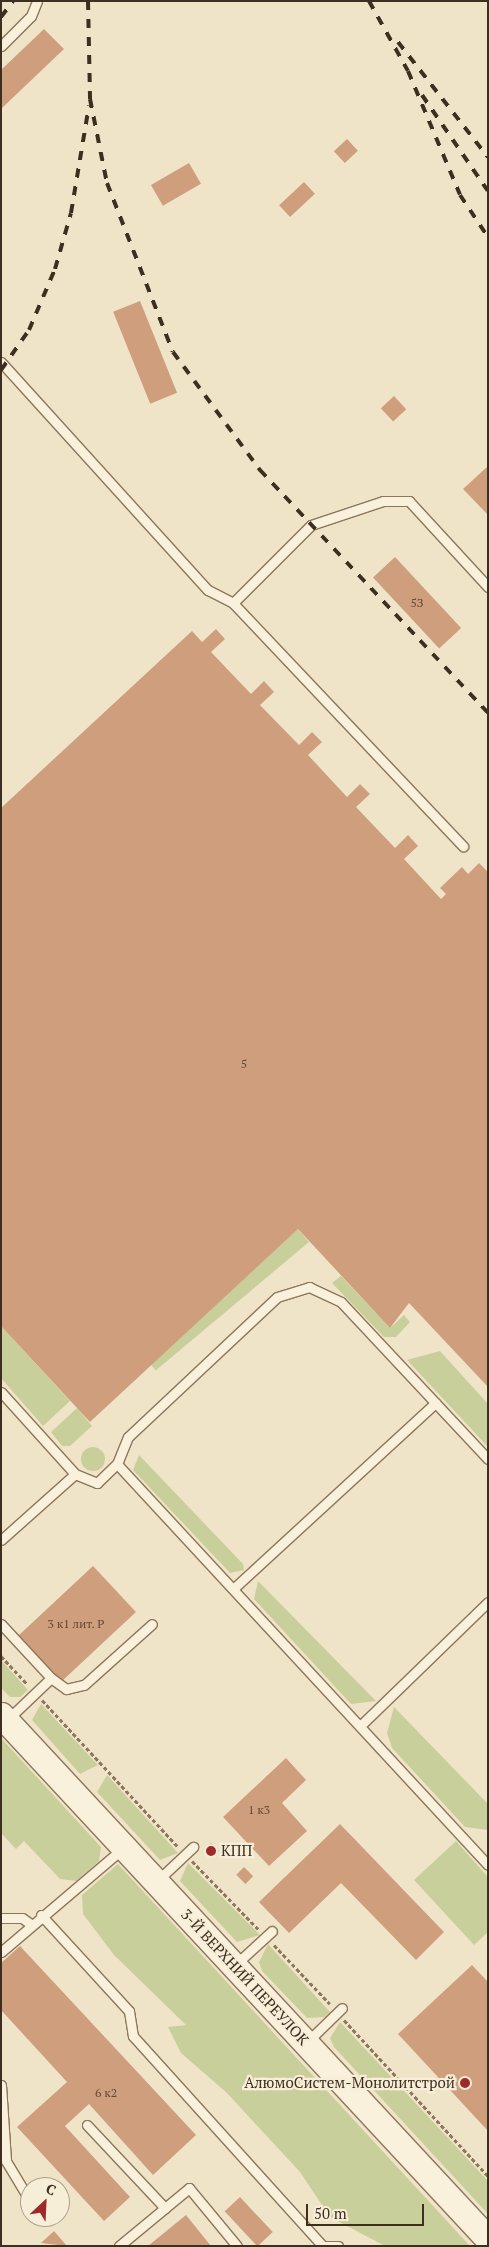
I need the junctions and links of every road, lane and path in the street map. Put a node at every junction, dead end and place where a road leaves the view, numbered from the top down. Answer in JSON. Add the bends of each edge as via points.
{"nodes":[{"id":1,"x":37,"y":1,"type":"edge"},
{"id":2,"x":1,"y":46,"type":"edge"},
{"id":3,"x":1,"y":362,"type":"edge"},
{"id":4,"x":488,"y":587,"type":"edge"},
{"id":5,"x":233,"y":603,"type":"junction"},
{"id":6,"x":463,"y":846,"type":"dead end"},
{"id":7,"x":1,"y":1392,"type":"edge"},
{"id":8,"x":435,"y":1402,"type":"junction"},
{"id":9,"x":488,"y":1460,"type":"edge"},
{"id":10,"x":117,"y":1464,"type":"junction"},
{"id":11,"x":75,"y":1474,"type":"junction"},
{"id":12,"x":1,"y":1540,"type":"edge"},
{"id":13,"x":233,"y":1589,"type":"junction"},
{"id":14,"x":488,"y":1602,"type":"edge"},
{"id":15,"x":1,"y":1624,"type":"edge"},
{"id":16,"x":152,"y":1624,"type":"dead end"},
{"id":17,"x":1,"y":1656,"type":"edge"},
{"id":18,"x":51,"y":1678,"type":"junction"},
{"id":19,"x":35,"y":1693,"type":"junction"},
{"id":20,"x":4,"y":1718,"type":"edge"},
{"id":21,"x":360,"y":1726,"type":"junction"},
{"id":22,"x":124,"y":1847,"type":"junction"},
{"id":23,"x":193,"y":1847,"type":"dead end"},
{"id":24,"x":186,"y":1854,"type":"junction"},
{"id":25,"x":487,"y":1862,"type":"edge"},
{"id":26,"x":157,"y":1882,"type":"junction"},
{"id":27,"x":41,"y":1916,"type":"junction"},
{"id":28,"x":1,"y":1918,"type":"edge"},
{"id":29,"x":31,"y":1924,"type":"junction"},
{"id":30,"x":269,"y":1934,"type":"junction"},
{"id":31,"x":1,"y":1952,"type":"edge"},
{"id":32,"x":235,"y":1965,"type":"junction"},
{"id":33,"x":340,"y":2010,"type":"junction"},
{"id":34,"x":306,"y":2043,"type":"junction"},
{"id":35,"x":1,"y":2085,"type":"edge"},
{"id":36,"x":87,"y":2125,"type":"dead end"},
{"id":37,"x":488,"y":2176,"type":"edge"},
{"id":38,"x":20,"y":2184,"type":"edge"},
{"id":39,"x":165,"y":2208,"type":"junction"},
{"id":40,"x":488,"y":2238,"type":"edge"},
{"id":41,"x":119,"y":2246,"type":"edge"},
{"id":42,"x":238,"y":2246,"type":"edge"},
{"id":43,"x":323,"y":2246,"type":"edge"},
{"id":44,"x":338,"y":2246,"type":"edge"}],
"edges":[{"from":1,"to":2,"type":"lane","via":[[31,16]]},
{"from":3,"to":5,"type":"lane","via":[[208,590]]},
{"from":4,"to":5,"type":"lane","via":[[409,501],[383,501],[311,525]]},
{"from":5,"to":6,"type":"lane"},
{"from":7,"to":11,"type":"lane"},
{"from":8,"to":9,"type":"lane"},
{"from":8,"to":10,"type":"lane","via":[[341,1302],[309,1287],[292,1289],[277,1297],[128,1437]]},
{"from":8,"to":13,"type":"lane"},
{"from":10,"to":11,"type":"lane","via":[[96,1483]]},
{"from":10,"to":13,"type":"lane"},
{"from":11,"to":12,"type":"lane"},
{"from":13,"to":21,"type":"lane"},
{"from":14,"to":21,"type":"lane"},
{"from":15,"to":18,"type":"lane"},
{"from":16,"to":18,"type":"lane","via":[[84,1685],[66,1689]]},
{"from":17,"to":19,"type":"path"},
{"from":18,"to":19,"type":"lane"},
{"from":19,"to":20,"type":"lane"},
{"from":19,"to":24,"type":"path"},
{"from":20,"to":22,"type":"street","name":"3-Й ВЕРХНИЙ ПЕРЕУЛОК"},
{"from":21,"to":25,"type":"lane"},
{"from":22,"to":26,"type":"street","name":"3-Й ВЕРХНИЙ ПЕРЕУЛОК"},
{"from":22,"to":27,"type":"lane"},
{"from":23,"to":24,"type":"lane"},
{"from":24,"to":26,"type":"lane"},
{"from":24,"to":30,"type":"path"},
{"from":26,"to":32,"type":"street","name":"3-Й ВЕРХНИЙ ПЕРЕУЛОК"},
{"from":27,"to":29,"type":"lane"},
{"from":27,"to":43,"type":"lane","via":[[129,2011],[133,2036]]},
{"from":28,"to":29,"type":"lane","via":[[22,1918]]},
{"from":29,"to":31,"type":"lane"},
{"from":30,"to":32,"type":"lane"},
{"from":30,"to":33,"type":"path"},
{"from":32,"to":34,"type":"street","name":"3-Й ВЕРХНИЙ ПЕРЕУЛОК"},
{"from":33,"to":34,"type":"lane"},
{"from":33,"to":37,"type":"path"},
{"from":34,"to":40,"type":"street","name":"3-Й ВЕРХНИЙ ПЕРЕУЛОК"},
{"from":35,"to":38,"type":"lane","via":[[6,2161]]},
{"from":36,"to":39,"type":"lane"},
{"from":39,"to":41,"type":"lane"},
{"from":39,"to":42,"type":"lane","via":[[189,2188]]},
{"from":43,"to":44,"type":"lane"}]}
